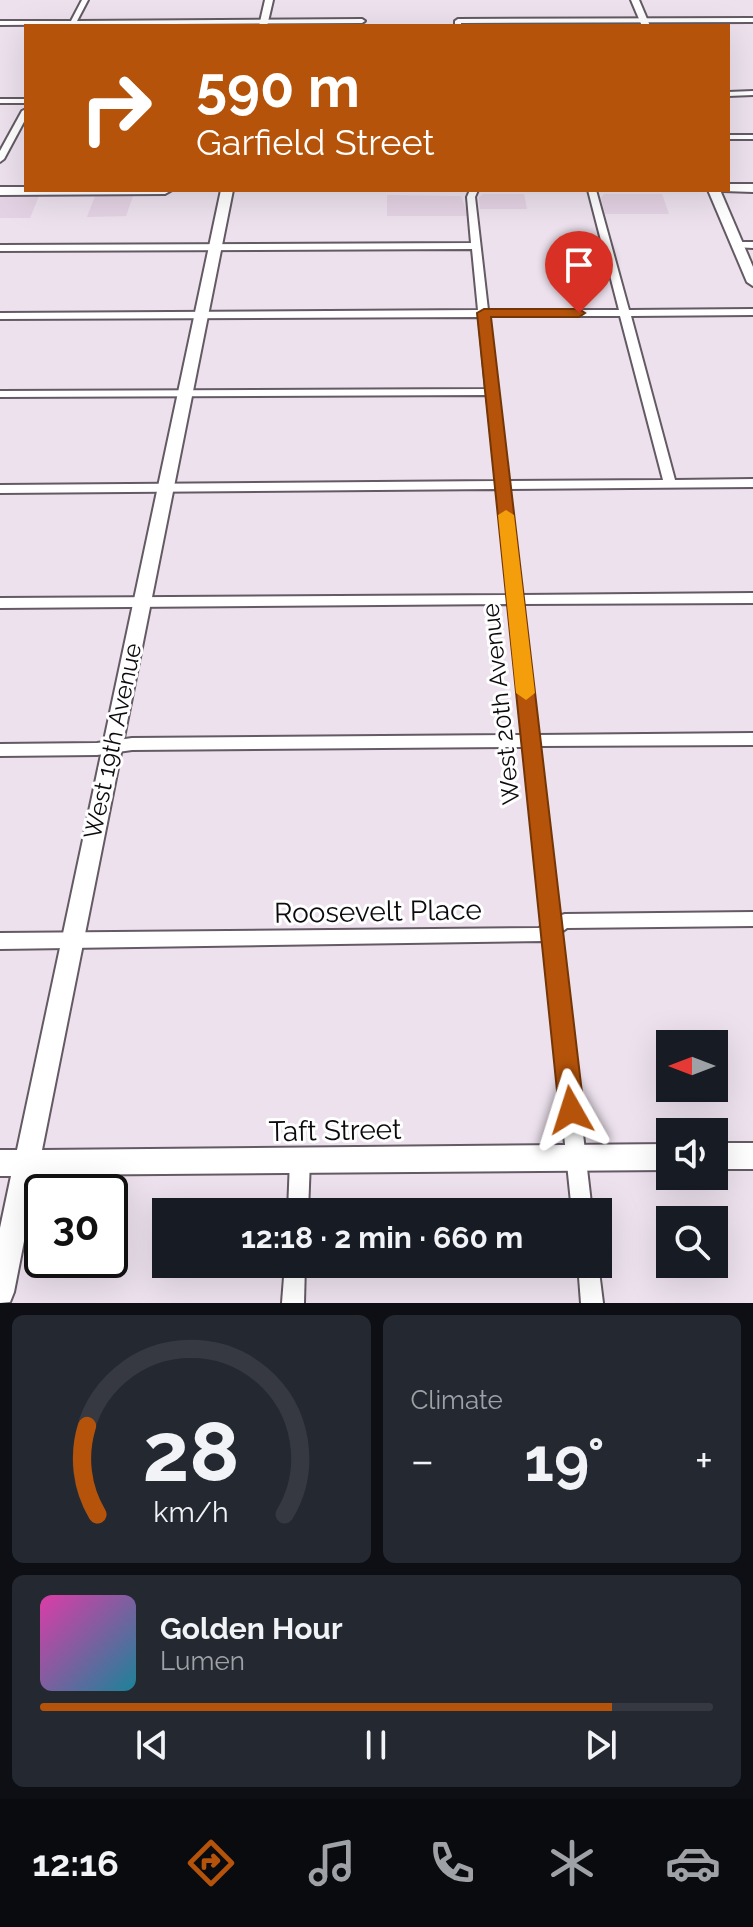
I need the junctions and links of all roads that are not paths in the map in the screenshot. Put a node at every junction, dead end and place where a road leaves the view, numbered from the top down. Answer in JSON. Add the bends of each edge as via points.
{"nodes":[{"id":1,"x":85,"y":0,"type":"edge"},
{"id":2,"x":269,"y":0,"type":"edge"},
{"id":3,"x":635,"y":0,"type":"edge"},
{"id":4,"x":753,"y":20,"type":"edge"},
{"id":5,"x":0,"y":23,"type":"edge"},
{"id":6,"x":359,"y":23,"type":"edge"},
{"id":7,"x":458,"y":23,"type":"edge"},
{"id":8,"x":645,"y":23,"type":"edge"},
{"id":9,"x":72,"y":24,"type":"edge"},
{"id":10,"x":168,"y":24,"type":"edge"},
{"id":11,"x":263,"y":24,"type":"edge"},
{"id":12,"x":753,"y":93,"type":"edge"},
{"id":13,"x":730,"y":94,"type":"edge"},
{"id":14,"x":0,"y":101,"type":"edge"},
{"id":15,"x":24,"y":101,"type":"edge"},
{"id":16,"x":24,"y":115,"type":"edge"},
{"id":17,"x":730,"y":137,"type":"edge"},
{"id":18,"x":753,"y":137,"type":"edge"},
{"id":19,"x":0,"y":159,"type":"edge"},
{"id":20,"x":730,"y":188,"type":"edge"},
{"id":21,"x":753,"y":188,"type":"edge"},
{"id":22,"x":0,"y":191,"type":"edge"},
{"id":23,"x":24,"y":191,"type":"edge"},
{"id":24,"x":227,"y":192,"type":"edge"},
{"id":25,"x":473,"y":192,"type":"edge"},
{"id":26,"x":593,"y":192,"type":"edge"},
{"id":27,"x":715,"y":192,"type":"edge"},
{"id":28,"x":737,"y":245,"type":"junction"},
{"id":29,"x":753,"y":245,"type":"edge"},
{"id":30,"x":477,"y":246,"type":"junction"},
{"id":31,"x":215,"y":247,"type":"junction"},
{"id":32,"x":0,"y":248,"type":"edge"},
{"id":33,"x":753,"y":282,"type":"edge"},
{"id":34,"x":625,"y":312,"type":"junction"},
{"id":35,"x":753,"y":312,"type":"edge"},
{"id":36,"x":484,"y":313,"type":"junction"},
{"id":37,"x":201,"y":315,"type":"junction"},
{"id":38,"x":0,"y":316,"type":"edge"},
{"id":39,"x":493,"y":392,"type":"junction"},
{"id":40,"x":185,"y":393,"type":"junction"},
{"id":41,"x":0,"y":394,"type":"edge"},
{"id":42,"x":670,"y":483,"type":"junction"},
{"id":43,"x":753,"y":483,"type":"edge"},
{"id":44,"x":503,"y":485,"type":"junction"},
{"id":45,"x":165,"y":488,"type":"junction"},
{"id":46,"x":0,"y":489,"type":"edge"},
{"id":47,"x":753,"y":598,"type":"edge"},
{"id":48,"x":515,"y":600,"type":"junction"},
{"id":49,"x":142,"y":602,"type":"junction"},
{"id":50,"x":0,"y":603,"type":"edge"},
{"id":51,"x":753,"y":739,"type":"edge"},
{"id":52,"x":531,"y":741,"type":"junction"},
{"id":53,"x":112,"y":746,"type":"junction"},
{"id":54,"x":0,"y":750,"type":"edge"},
{"id":55,"x":753,"y":919,"type":"edge"},
{"id":56,"x":552,"y":929,"type":"junction"},
{"id":57,"x":73,"y":940,"type":"junction"},
{"id":58,"x":0,"y":941,"type":"edge"},
{"id":59,"x":728,"y":1156,"type":"edge"},
{"id":60,"x":753,"y":1156,"type":"edge"},
{"id":61,"x":656,"y":1157,"type":"edge"},
{"id":62,"x":576,"y":1158,"type":"junction"},
{"id":63,"x":300,"y":1160,"type":"junction"},
{"id":64,"x":27,"y":1162,"type":"junction"},
{"id":65,"x":0,"y":1163,"type":"edge"},
{"id":66,"x":299,"y":1198,"type":"edge"},
{"id":67,"x":580,"y":1198,"type":"edge"},
{"id":68,"x":294,"y":1278,"type":"edge"},
{"id":69,"x":589,"y":1278,"type":"edge"},
{"id":70,"x":0,"y":1292,"type":"edge"},
{"id":71,"x":293,"y":1303,"type":"edge"},
{"id":72,"x":592,"y":1303,"type":"edge"}],
"edges":[{"from":1,"to":9,"type":"street"},
{"from":2,"to":11,"type":"street"},
{"from":3,"to":8,"type":"street"},
{"from":4,"to":8,"type":"street"},
{"from":5,"to":9,"type":"street"},
{"from":6,"to":11,"type":"street"},
{"from":7,"to":8,"type":"street"},
{"from":9,"to":10,"type":"street"},
{"from":10,"to":11,"type":"street"},
{"from":12,"to":13,"type":"street"},
{"from":14,"to":15,"type":"street"},
{"from":16,"to":19,"type":"street"},
{"from":17,"to":18,"type":"street"},
{"from":20,"to":21,"type":"main road"},
{"from":22,"to":23,"type":"main road"},
{"from":24,"to":31,"type":"street","name":"West 19th Avenue"},
{"from":25,"to":30,"type":"street","name":"West 20th Avenue"},
{"from":26,"to":34,"type":"street"},
{"from":27,"to":28,"type":"street"},
{"from":28,"to":29,"type":"street"},
{"from":28,"to":33,"type":"street"},
{"from":30,"to":31,"type":"street"},
{"from":30,"to":36,"type":"street","name":"West 20th Avenue"},
{"from":31,"to":32,"type":"street"},
{"from":31,"to":37,"type":"street","name":"West 19th Avenue"},
{"from":34,"to":35,"type":"street"},
{"from":34,"to":36,"type":"street"},
{"from":34,"to":42,"type":"street"},
{"from":36,"to":37,"type":"street"},
{"from":36,"to":39,"type":"street","name":"West 20th Avenue"},
{"from":37,"to":38,"type":"street"},
{"from":37,"to":40,"type":"street","name":"West 19th Avenue"},
{"from":39,"to":40,"type":"street"},
{"from":39,"to":44,"type":"street","name":"West 20th Avenue"},
{"from":40,"to":41,"type":"street"},
{"from":40,"to":45,"type":"street","name":"West 19th Avenue"},
{"from":42,"to":43,"type":"street"},
{"from":42,"to":44,"type":"street"},
{"from":44,"to":45,"type":"street"},
{"from":44,"to":48,"type":"street","name":"West 20th Avenue"},
{"from":45,"to":46,"type":"street"},
{"from":45,"to":49,"type":"street","name":"West 19th Avenue"},
{"from":47,"to":48,"type":"street"},
{"from":48,"to":49,"type":"street"},
{"from":48,"to":52,"type":"street","name":"West 20th Avenue"},
{"from":49,"to":50,"type":"street"},
{"from":49,"to":53,"type":"street","name":"West 19th Avenue"},
{"from":51,"to":52,"type":"street"},
{"from":52,"to":53,"type":"street"},
{"from":52,"to":56,"type":"street","name":"West 20th Avenue"},
{"from":53,"to":54,"type":"street"},
{"from":53,"to":57,"type":"street","name":"West 19th Avenue"},
{"from":55,"to":56,"type":"street","name":"Roosevelt Place","via":[[565,921]]},
{"from":56,"to":57,"type":"street","name":"Roosevelt Place","via":[[541,935]]},
{"from":56,"to":62,"type":"street","name":"West 20th Avenue"},
{"from":57,"to":58,"type":"street","name":"Roosevelt Place"},
{"from":57,"to":64,"type":"street","name":"West 19th Avenue"},
{"from":59,"to":60,"type":"street"},
{"from":61,"to":62,"type":"street","name":"Taft Street"},
{"from":62,"to":63,"type":"street","name":"Taft Street"},
{"from":62,"to":67,"type":"street","name":"West 20th Avenue"},
{"from":63,"to":64,"type":"street","name":"Taft Street"},
{"from":63,"to":66,"type":"street"},
{"from":64,"to":65,"type":"street","name":"Taft Street"},
{"from":64,"to":70,"type":"street","name":"West 19th Avenue"},
{"from":68,"to":71,"type":"street"},
{"from":69,"to":72,"type":"street"}]}
